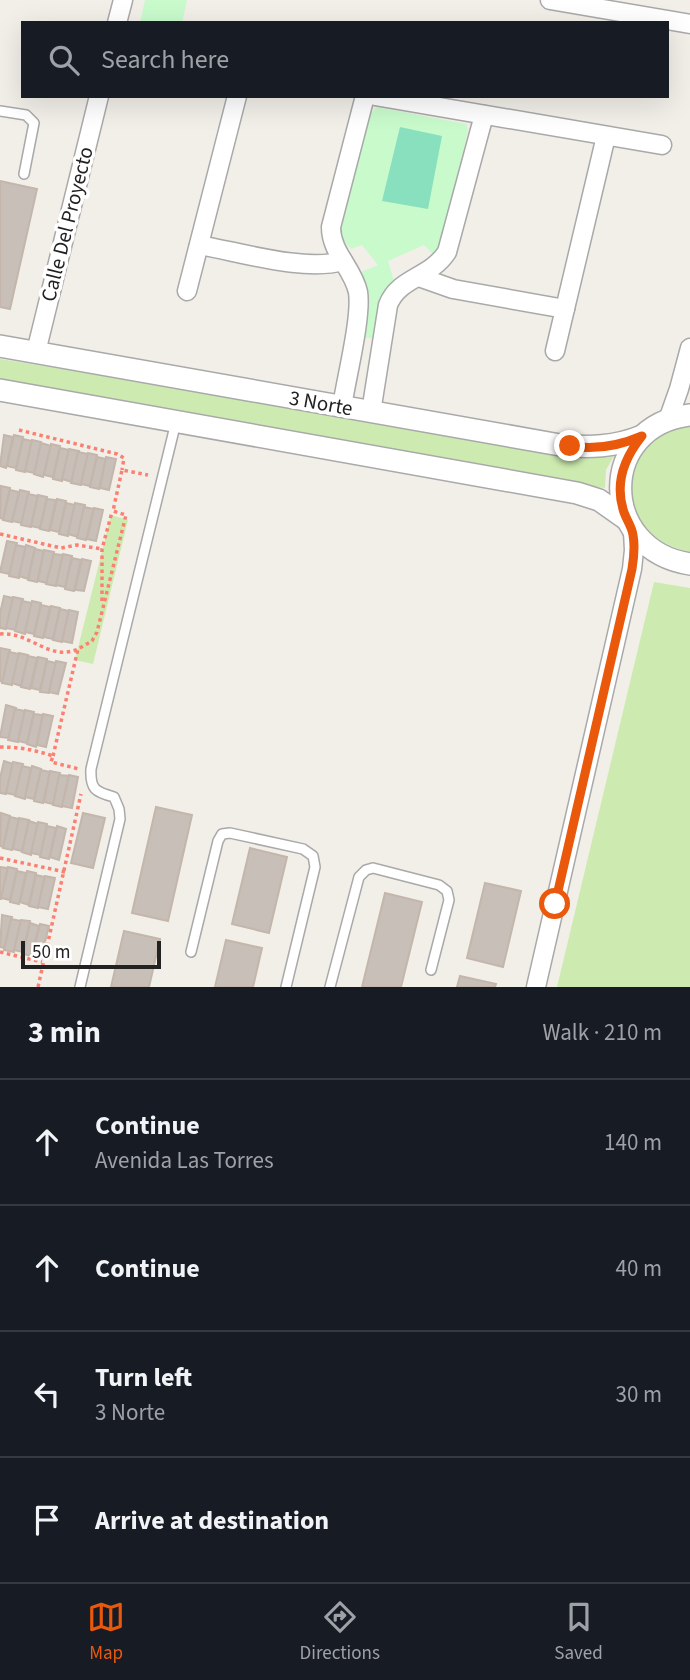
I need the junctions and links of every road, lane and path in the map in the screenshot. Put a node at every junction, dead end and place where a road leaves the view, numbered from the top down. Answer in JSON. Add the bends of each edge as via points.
{"nodes":[{"id":1,"x":122,"y":0,"type":"edge"},
{"id":2,"x":550,"y":0,"type":"edge"},
{"id":3,"x":637,"y":7,"type":"edge"},
{"id":4,"x":117,"y":21,"type":"edge"},
{"id":5,"x":690,"y":24,"type":"edge"},
{"id":6,"x":99,"y":98,"type":"edge"},
{"id":7,"x":236,"y":98,"type":"edge"},
{"id":8,"x":364,"y":98,"type":"edge"},
{"id":9,"x":386,"y":98,"type":"edge"},
{"id":10,"x":0,"y":111,"type":"edge"},
{"id":11,"x":484,"y":115,"type":"junction"},
{"id":12,"x":607,"y":136,"type":"junction"},
{"id":13,"x":662,"y":145,"type":"dead end"},
{"id":14,"x":24,"y":174,"type":"dead end"},
{"id":15,"x":199,"y":245,"type":"junction"},
{"id":16,"x":342,"y":261,"type":"junction"},
{"id":17,"x":419,"y":277,"type":"junction"},
{"id":18,"x":187,"y":291,"type":"dead end"},
{"id":19,"x":565,"y":309,"type":"junction"},
{"id":20,"x":0,"y":346,"type":"edge"},
{"id":21,"x":690,"y":348,"type":"edge"},
{"id":22,"x":555,"y":351,"type":"dead end"},
{"id":23,"x":36,"y":352,"type":"junction"},
{"id":24,"x":0,"y":390,"type":"edge"},
{"id":25,"x":342,"y":407,"type":"junction"},
{"id":26,"x":371,"y":412,"type":"junction"},
{"id":27,"x":690,"y":415,"type":"edge"},
{"id":28,"x":668,"y":420,"type":"junction"},
{"id":29,"x":176,"y":422,"type":"junction"},
{"id":30,"x":19,"y":430,"type":"dead end"},
{"id":31,"x":642,"y":436,"type":"junction"},
{"id":32,"x":122,"y":470,"type":"junction"},
{"id":33,"x":162,"y":477,"type":"junction"},
{"id":34,"x":113,"y":512,"type":"junction"},
{"id":35,"x":630,"y":525,"type":"junction"},
{"id":36,"x":0,"y":534,"type":"edge"},
{"id":37,"x":103,"y":549,"type":"junction"},
{"id":38,"x":690,"y":564,"type":"edge"},
{"id":39,"x":102,"y":610,"type":"junction"},
{"id":40,"x":0,"y":634,"type":"edge"},
{"id":41,"x":78,"y":649,"type":"junction"},
{"id":42,"x":0,"y":747,"type":"edge"},
{"id":43,"x":53,"y":757,"type":"junction"},
{"id":44,"x":89,"y":772,"type":"junction"},
{"id":45,"x":0,"y":858,"type":"edge"},
{"id":46,"x":65,"y":872,"type":"junction"},
{"id":47,"x":191,"y":952,"type":"dead end"},
{"id":48,"x":0,"y":953,"type":"edge"},
{"id":49,"x":43,"y":962,"type":"junction"},
{"id":50,"x":431,"y":970,"type":"dead end"},
{"id":51,"x":37,"y":987,"type":"edge"},
{"id":52,"x":80,"y":987,"type":"edge"},
{"id":53,"x":286,"y":987,"type":"edge"},
{"id":54,"x":330,"y":987,"type":"edge"},
{"id":55,"x":536,"y":987,"type":"edge"}],
"edges":[{"from":1,"to":4,"type":"street"},
{"from":2,"to":3,"type":"street"},
{"from":3,"to":5,"type":"street"},
{"from":6,"to":23,"type":"street","name":"Calle Del Proyecto"},
{"from":7,"to":15,"type":"street"},
{"from":8,"to":16,"type":"street","via":[[331,227]]},
{"from":9,"to":11,"type":"street"},
{"from":10,"to":14,"type":"lane","via":[[26,115],[34,123]]},
{"from":11,"to":12,"type":"street"},
{"from":11,"to":17,"type":"street","via":[[451,242],[442,260]]},
{"from":12,"to":13,"type":"street"},
{"from":12,"to":19,"type":"street"},
{"from":15,"to":16,"type":"street","via":[[308,264]]},
{"from":15,"to":18,"type":"street"},
{"from":16,"to":25,"type":"street","via":[[355,283],[359,302]]},
{"from":17,"to":19,"type":"street","via":[[453,289]]},
{"from":17,"to":26,"type":"street","via":[[397,289],[388,305]]},
{"from":19,"to":22,"type":"street"},
{"from":20,"to":23,"type":"street","name":"3 Norte"},
{"from":21,"to":28,"type":"street"},
{"from":23,"to":25,"type":"street","name":"3 Norte"},
{"from":24,"to":29,"type":"street","name":"3 Norte"},
{"from":25,"to":26,"type":"street","name":"3 Norte"},
{"from":26,"to":31,"type":"street","name":"3 Norte","via":[[579,448],[614,445]]},
{"from":27,"to":28,"type":"street"},
{"from":28,"to":31,"type":"street"},
{"from":29,"to":33,"type":"lane"},
{"from":29,"to":35,"type":"street","name":"3 Norte","via":[[577,493],[599,500]]},
{"from":30,"to":32,"type":"path","via":[[117,454],[124,458]]},
{"from":31,"to":35,"type":"street","via":[[623,469],[620,494]]},
{"from":32,"to":33,"type":"path"},
{"from":32,"to":34,"type":"path"},
{"from":33,"to":44,"type":"lane"},
{"from":34,"to":37,"type":"path"},
{"from":34,"to":39,"type":"path","via":[[126,515]]},
{"from":35,"to":38,"type":"street","name":"3 Norte","via":[[660,556]]},
{"from":35,"to":55,"type":"street","via":[[635,550],[632,569]]},
{"from":36,"to":37,"type":"path","via":[[61,548]]},
{"from":37,"to":39,"type":"path"},
{"from":39,"to":41,"type":"path","via":[[92,642]]},
{"from":40,"to":41,"type":"path","via":[[20,636],[57,653]]},
{"from":41,"to":43,"type":"path"},
{"from":42,"to":43,"type":"path","via":[[19,747]]},
{"from":43,"to":44,"type":"path","via":[[51,762]]},
{"from":44,"to":46,"type":"path"},
{"from":44,"to":52,"type":"lane","via":[[99,793],[114,797],[120,819]]},
{"from":45,"to":46,"type":"path"},
{"from":46,"to":49,"type":"path"},
{"from":47,"to":53,"type":"lane","via":[[219,837],[230,833],[303,849],[313,856],[314,867]]},
{"from":48,"to":49,"type":"path"},
{"from":49,"to":51,"type":"path"},
{"from":50,"to":54,"type":"lane","via":[[449,900],[447,891],[373,868],[357,882]]}]}
